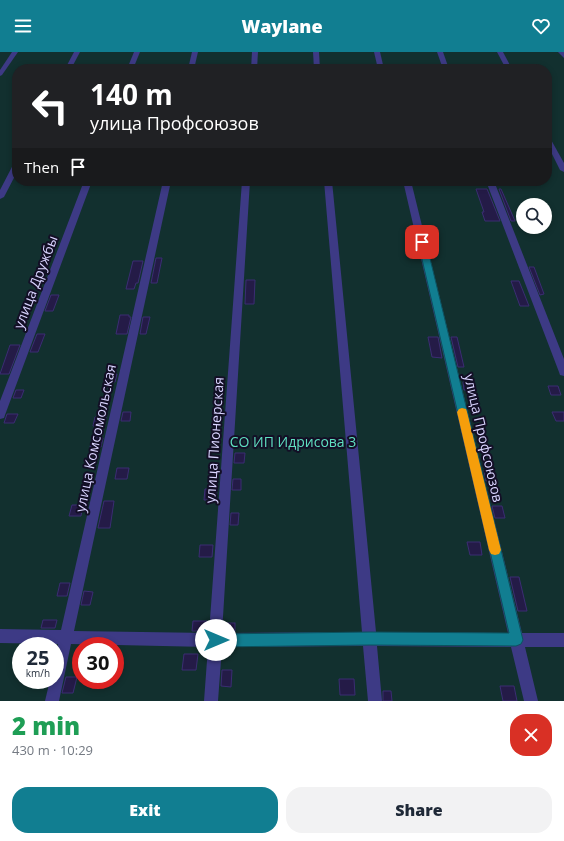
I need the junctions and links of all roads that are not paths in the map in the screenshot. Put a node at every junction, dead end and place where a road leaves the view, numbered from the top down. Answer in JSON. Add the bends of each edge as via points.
{"nodes":[{"id":1,"x":15,"y":52,"type":"edge"},
{"id":2,"x":77,"y":52,"type":"edge"},
{"id":3,"x":137,"y":52,"type":"edge"},
{"id":4,"x":195,"y":52,"type":"edge"},
{"id":5,"x":255,"y":52,"type":"edge"},
{"id":6,"x":316,"y":52,"type":"edge"},
{"id":7,"x":377,"y":52,"type":"edge"},
{"id":8,"x":440,"y":52,"type":"edge"},
{"id":9,"x":500,"y":52,"type":"edge"},
{"id":10,"x":561,"y":52,"type":"edge"},
{"id":11,"x":564,"y":56,"type":"edge"},
{"id":12,"x":71,"y":64,"type":"edge"},
{"id":13,"x":132,"y":64,"type":"edge"},
{"id":14,"x":192,"y":64,"type":"edge"},
{"id":15,"x":254,"y":64,"type":"edge"},
{"id":16,"x":317,"y":64,"type":"edge"},
{"id":17,"x":380,"y":64,"type":"edge"},
{"id":18,"x":444,"y":64,"type":"edge"},
{"id":19,"x":506,"y":64,"type":"edge"},
{"id":20,"x":0,"y":74,"type":"edge"},
{"id":21,"x":552,"y":147,"type":"edge"},
{"id":22,"x":564,"y":170,"type":"edge"},
{"id":23,"x":12,"y":174,"type":"edge"},
{"id":24,"x":86,"y":186,"type":"edge"},
{"id":25,"x":166,"y":186,"type":"edge"},
{"id":26,"x":246,"y":186,"type":"edge"},
{"id":27,"x":328,"y":186,"type":"edge"},
{"id":28,"x":408,"y":186,"type":"edge"},
{"id":29,"x":492,"y":186,"type":"edge"},
{"id":30,"x":0,"y":197,"type":"edge"},
{"id":31,"x":564,"y":372,"type":"edge"},
{"id":32,"x":0,"y":415,"type":"edge"},
{"id":33,"x":0,"y":636,"type":"edge"},
{"id":34,"x":66,"y":637,"type":"junction"},
{"id":35,"x":370,"y":639,"type":"junction"},
{"id":36,"x":216,"y":640,"type":"junction"},
{"id":37,"x":516,"y":640,"type":"junction"},
{"id":38,"x":564,"y":640,"type":"edge"},
{"id":39,"x":52,"y":701,"type":"edge"},
{"id":40,"x":211,"y":701,"type":"edge"},
{"id":41,"x":375,"y":701,"type":"edge"},
{"id":42,"x":531,"y":701,"type":"edge"}],
"edges":[{"from":1,"to":20,"type":"street"},
{"from":2,"to":12,"type":"street"},
{"from":3,"to":13,"type":"street"},
{"from":4,"to":14,"type":"street"},
{"from":5,"to":15,"type":"street"},
{"from":6,"to":16,"type":"street"},
{"from":7,"to":17,"type":"street"},
{"from":8,"to":18,"type":"street"},
{"from":9,"to":19,"type":"street"},
{"from":10,"to":11,"type":"street"},
{"from":21,"to":22,"type":"street"},
{"from":23,"to":30,"type":"street"},
{"from":24,"to":32,"type":"street","name":"улица Дружбы"},
{"from":25,"to":34,"type":"street","name":"улица Комсомольская"},
{"from":26,"to":36,"type":"street","name":"улица Пионерская"},
{"from":27,"to":35,"type":"street"},
{"from":28,"to":37,"type":"street","name":"улица Профсоюзов"},
{"from":29,"to":31,"type":"street"},
{"from":33,"to":34,"type":"street"},
{"from":34,"to":36,"type":"street"},
{"from":34,"to":39,"type":"street","name":"улица Комсомольская"},
{"from":35,"to":36,"type":"street"},
{"from":35,"to":37,"type":"street"},
{"from":35,"to":41,"type":"street"},
{"from":36,"to":40,"type":"street","name":"улица Пионерская"},
{"from":37,"to":38,"type":"street"},
{"from":37,"to":42,"type":"street","name":"улица Профсоюзов"}]}
